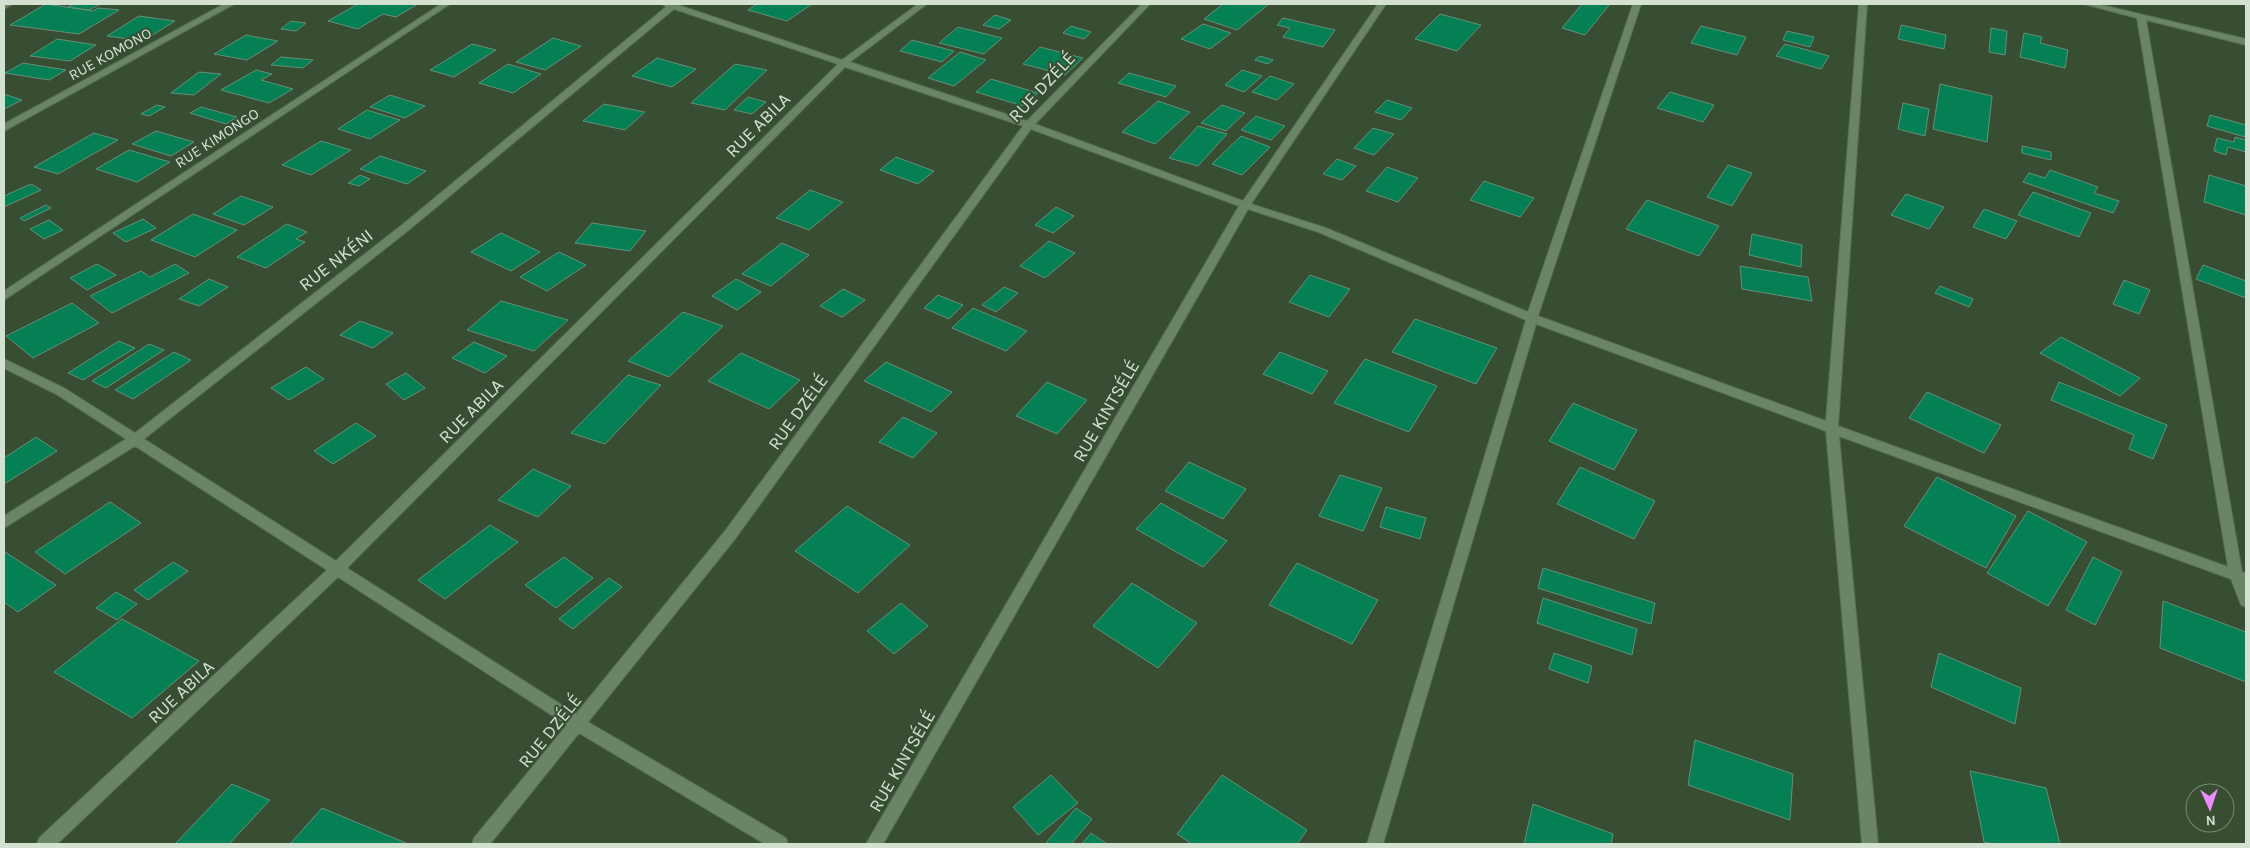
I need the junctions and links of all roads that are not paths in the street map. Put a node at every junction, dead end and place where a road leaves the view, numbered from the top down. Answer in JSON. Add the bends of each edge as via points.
{"nodes":[{"id":1,"x":9,"y":4,"type":"edge"},
{"id":2,"x":230,"y":4,"type":"edge"},
{"id":3,"x":446,"y":4,"type":"edge"},
{"id":4,"x":671,"y":4,"type":"edge"},
{"id":5,"x":923,"y":4,"type":"edge"},
{"id":6,"x":1146,"y":4,"type":"edge"},
{"id":7,"x":1382,"y":4,"type":"edge"},
{"id":8,"x":1637,"y":4,"type":"edge"},
{"id":9,"x":1863,"y":4,"type":"edge"},
{"id":10,"x":2088,"y":4,"type":"edge"},
{"id":11,"x":4,"y":6,"type":"edge"},
{"id":12,"x":2141,"y":17,"type":"junction"},
{"id":13,"x":2246,"y":42,"type":"edge"},
{"id":14,"x":845,"y":62,"type":"junction"},
{"id":15,"x":1029,"y":125,"type":"junction"},
{"id":16,"x":4,"y":128,"type":"edge"},
{"id":17,"x":1245,"y":205,"type":"junction"},
{"id":18,"x":4,"y":296,"type":"edge"},
{"id":19,"x":1532,"y":318,"type":"junction"},
{"id":20,"x":4,"y":362,"type":"edge"},
{"id":21,"x":1832,"y":428,"type":"junction"},
{"id":22,"x":136,"y":439,"type":"junction"},
{"id":23,"x":4,"y":523,"type":"edge"},
{"id":24,"x":338,"y":569,"type":"junction"},
{"id":25,"x":2241,"y":577,"type":"edge"},
{"id":26,"x":2246,"y":601,"type":"edge"},
{"id":27,"x":578,"y":724,"type":"junction"},
{"id":28,"x":45,"y":844,"type":"edge"},
{"id":29,"x":480,"y":844,"type":"edge"},
{"id":30,"x":780,"y":844,"type":"edge"},
{"id":31,"x":874,"y":844,"type":"edge"},
{"id":32,"x":1375,"y":844,"type":"edge"},
{"id":33,"x":1870,"y":844,"type":"edge"}],
"edges":[{"from":1,"to":11,"type":"street"},
{"from":2,"to":16,"type":"street","name":"RUE KOMONO"},
{"from":3,"to":18,"type":"street","name":"RUE KIMONGO"},
{"from":4,"to":14,"type":"street"},
{"from":4,"to":22,"type":"street","name":"RUE NKÉNI","via":[[406,227]]},
{"from":5,"to":14,"type":"street","name":"RUE ABILA"},
{"from":6,"to":15,"type":"street","name":"RUE DZÉLÉ"},
{"from":7,"to":17,"type":"street","name":"RUE KINTSÉLÉ"},
{"from":8,"to":19,"type":"street"},
{"from":9,"to":21,"type":"street"},
{"from":10,"to":12,"type":"street"},
{"from":12,"to":13,"type":"street"},
{"from":12,"to":25,"type":"street"},
{"from":14,"to":15,"type":"street"},
{"from":14,"to":24,"type":"street","name":"RUE ABILA"},
{"from":15,"to":17,"type":"street"},
{"from":15,"to":27,"type":"street","name":"RUE DZÉLÉ","via":[[730,535]]},
{"from":17,"to":19,"type":"street","via":[[1322,230]]},
{"from":17,"to":31,"type":"street","name":"RUE KINTSÉLÉ"},
{"from":19,"to":21,"type":"street"},
{"from":19,"to":32,"type":"street"},
{"from":20,"to":22,"type":"street","via":[[60,391]]},
{"from":21,"to":25,"type":"street"},
{"from":21,"to":33,"type":"street"},
{"from":22,"to":23,"type":"street","name":"RUE NKÉNI"},
{"from":22,"to":24,"type":"street"},
{"from":24,"to":27,"type":"street"},
{"from":24,"to":28,"type":"street","name":"RUE ABILA"},
{"from":25,"to":26,"type":"street"},
{"from":27,"to":29,"type":"street","name":"RUE DZÉLÉ"},
{"from":27,"to":30,"type":"street"}]}
